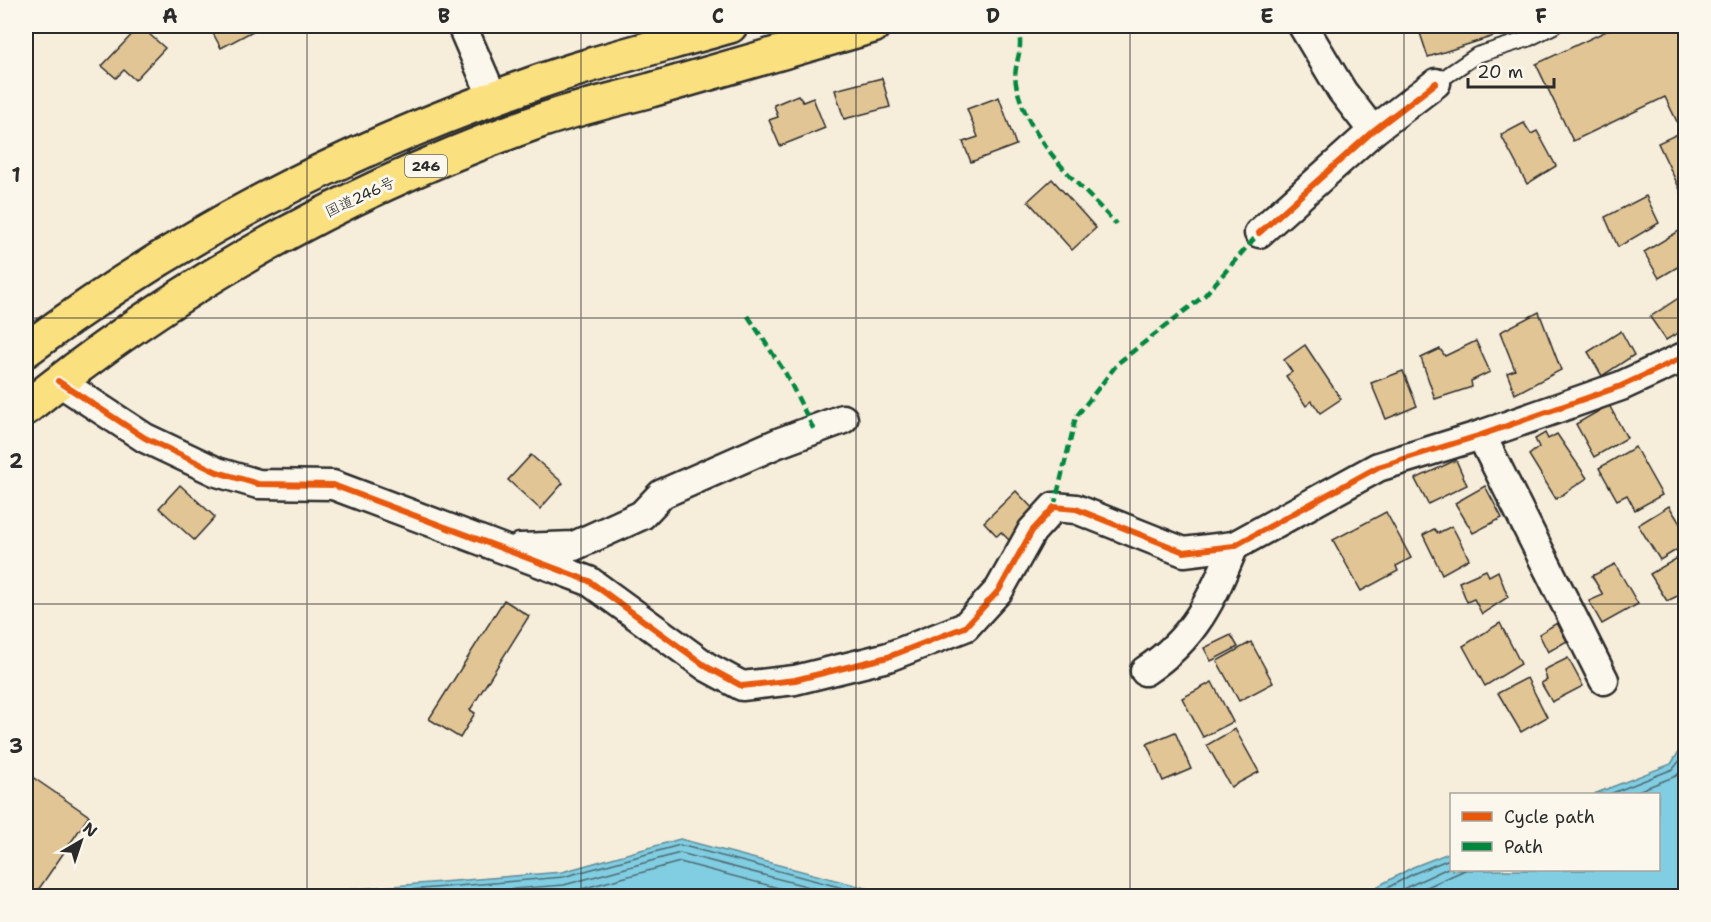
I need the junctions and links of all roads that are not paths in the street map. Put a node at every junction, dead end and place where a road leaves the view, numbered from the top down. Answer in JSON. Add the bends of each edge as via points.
{"nodes":[{"id":1,"x":462,"y":26,"type":"edge"},
{"id":2,"x":730,"y":26,"type":"edge"},
{"id":3,"x":873,"y":26,"type":"edge"},
{"id":4,"x":1303,"y":26,"type":"edge"},
{"id":5,"x":1554,"y":26,"type":"edge"},
{"id":6,"x":1436,"y":83,"type":"joint"},
{"id":7,"x":493,"y":98,"type":"junction"},
{"id":8,"x":1372,"y":130,"type":"junction"},
{"id":9,"x":1259,"y":233,"type":"dead end"},
{"id":10,"x":26,"y":350,"type":"edge"},
{"id":11,"x":1686,"y":356,"type":"edge"},
{"id":12,"x":58,"y":381,"type":"junction"},
{"id":13,"x":26,"y":408,"type":"edge"},
{"id":14,"x":843,"y":419,"type":"dead end"},
{"id":15,"x":1481,"y":435,"type":"junction"},
{"id":16,"x":1234,"y":546,"type":"junction"},
{"id":17,"x":506,"y":549,"type":"junction"},
{"id":18,"x":1145,"y":671,"type":"dead end"},
{"id":19,"x":1604,"y":680,"type":"dead end"}],
"edges":[{"from":1,"to":7,"type":"street"},
{"from":2,"to":7,"type":"highway","number":"246"},
{"from":3,"to":12,"type":"highway","name":"国道246号","number":"246","via":[[539,122],[441,159],[344,203],[249,254],[143,319]]},
{"from":4,"to":8,"type":"street","via":[[1342,91]]},
{"from":5,"to":6,"type":"lane","via":[[1528,39],[1477,55]]},
{"from":6,"to":8,"type":"street"},
{"from":7,"to":10,"type":"highway","number":"246","via":[[315,171],[222,221],[122,282]]},
{"from":8,"to":9,"type":"street"},
{"from":11,"to":15,"type":"street","via":[[1621,386]]},
{"from":12,"to":13,"type":"highway","name":"国道246号","number":"246"},
{"from":12,"to":17,"type":"street","via":[[145,438],[218,472],[258,484],[333,486]]},
{"from":14,"to":17,"type":"street","via":[[662,494],[642,515],[574,546]]},
{"from":15,"to":16,"type":"street","via":[[1378,467]]},
{"from":15,"to":19,"type":"street"},
{"from":16,"to":17,"type":"street","via":[[1184,552],[1076,509],[1054,507],[1032,531],[999,590],[965,627],[888,657],[795,681],[742,686],[707,667],[589,581]]},
{"from":16,"to":18,"type":"street","via":[[1211,602],[1192,630]]}]}
